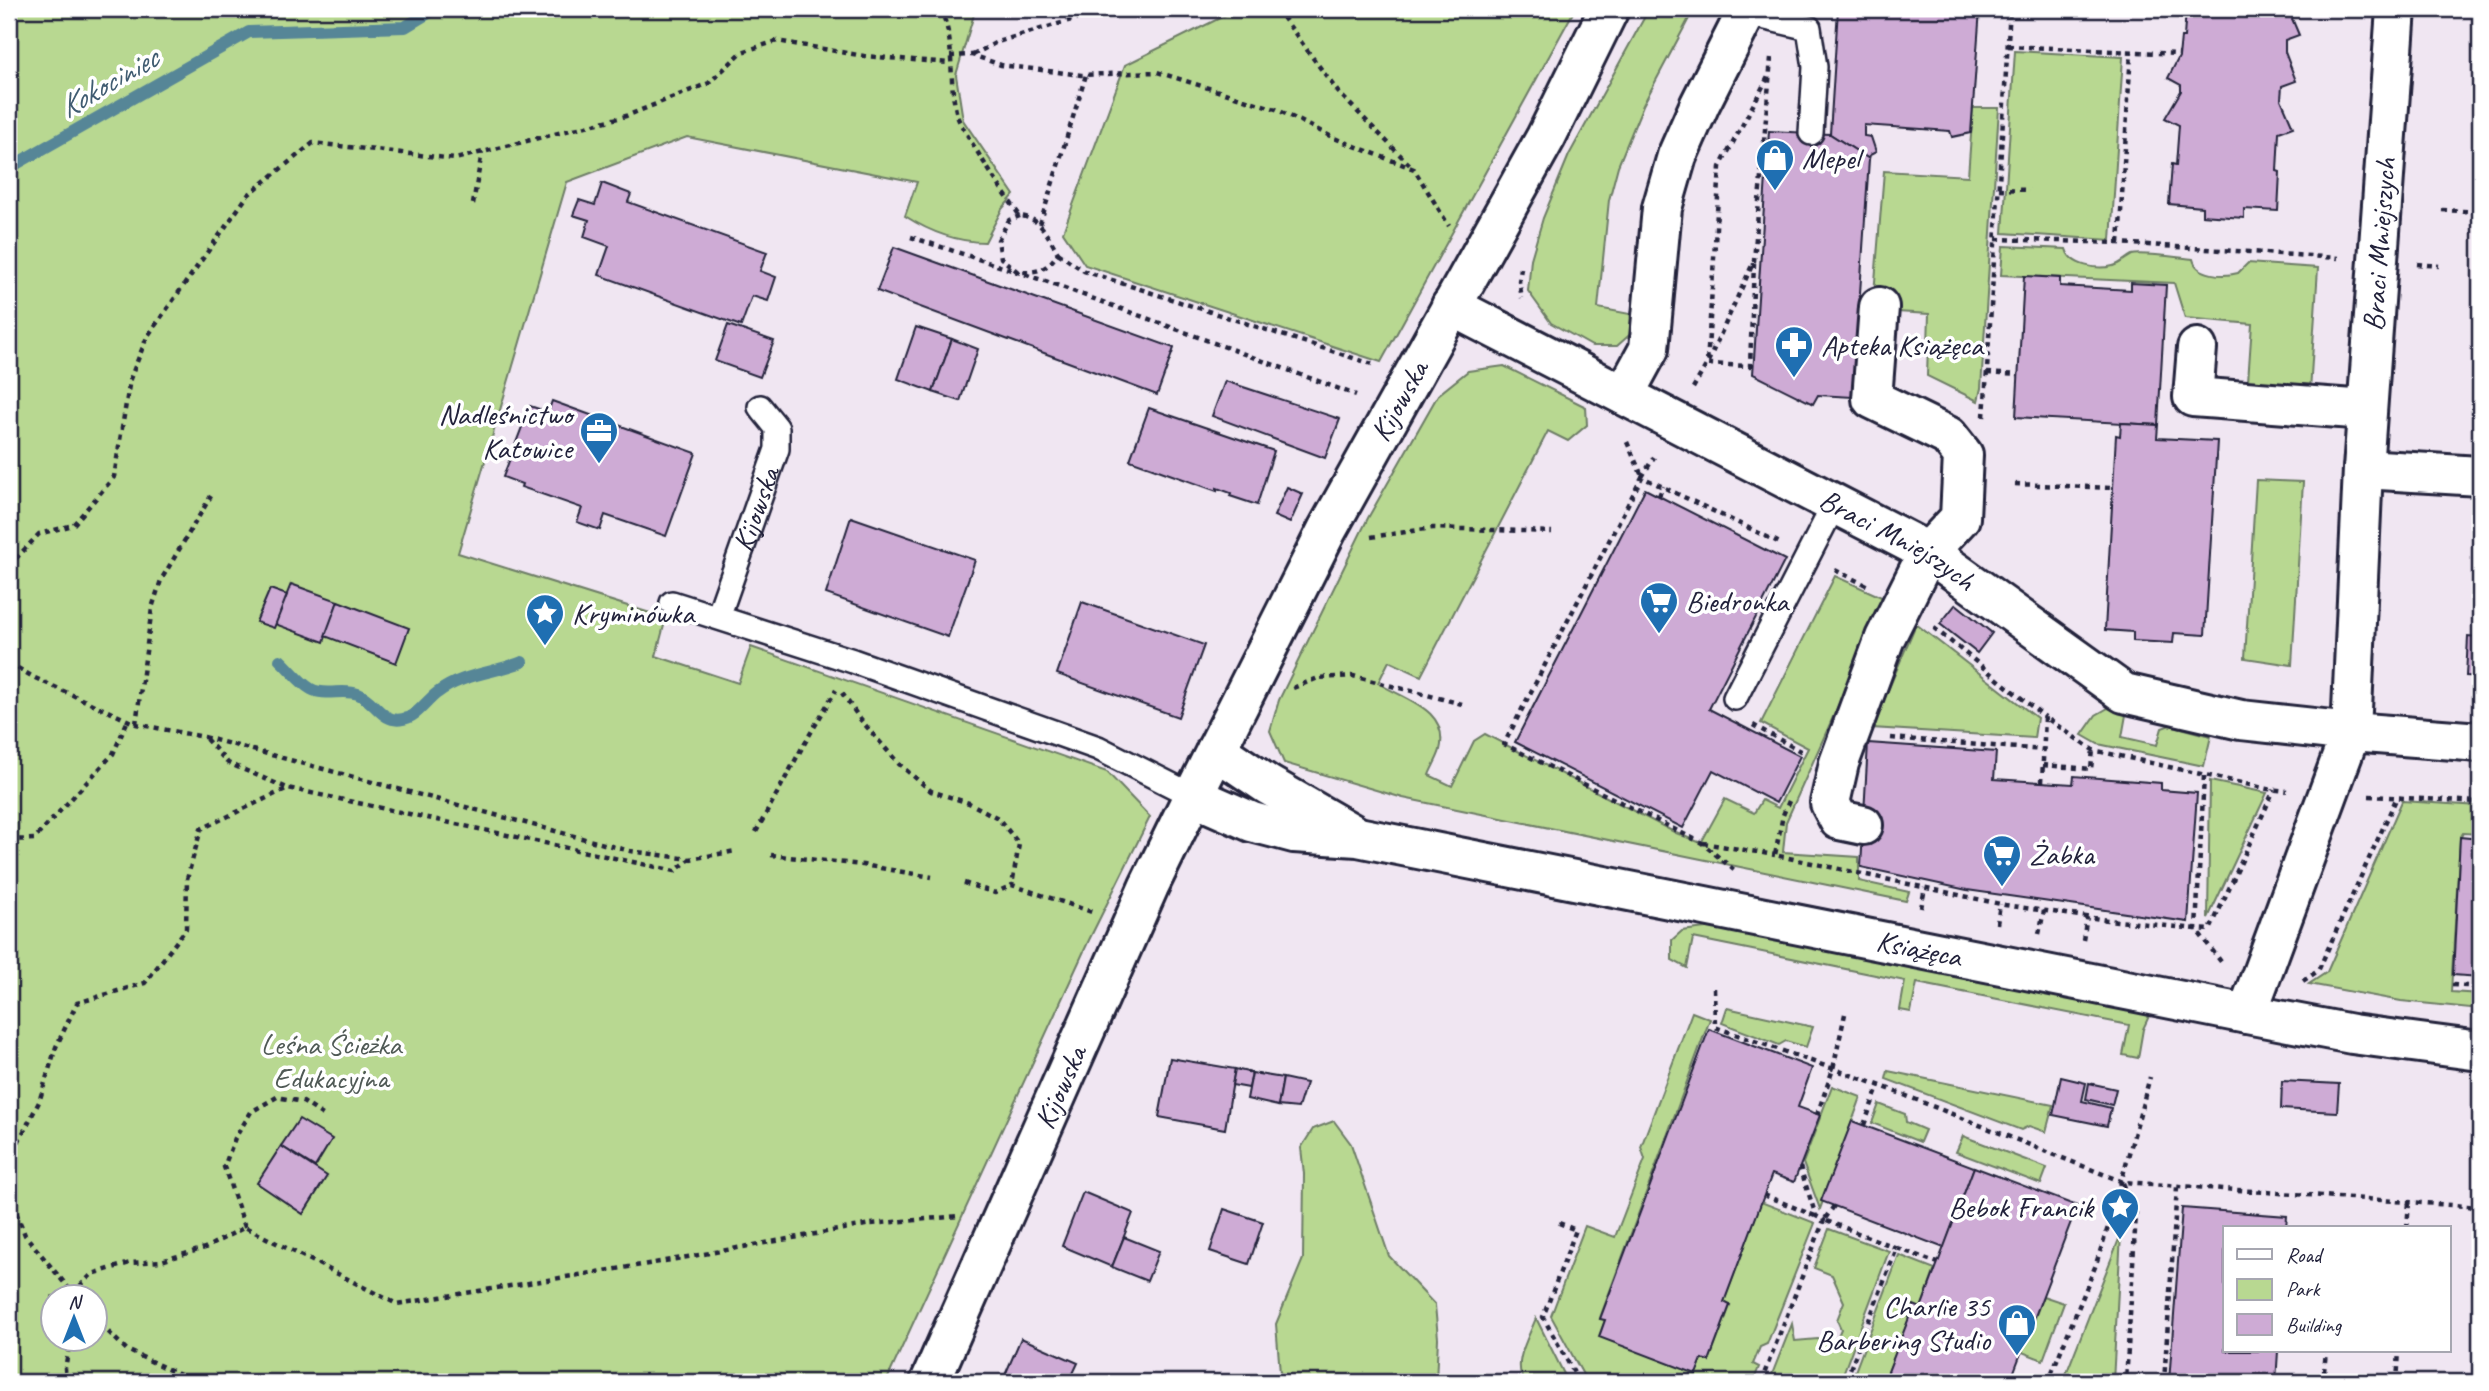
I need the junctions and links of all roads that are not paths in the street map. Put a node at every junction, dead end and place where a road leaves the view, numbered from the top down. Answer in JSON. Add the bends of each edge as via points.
{"nodes":[{"id":1,"x":1609,"y":9,"type":"edge"},
{"id":2,"x":2396,"y":9,"type":"edge"},
{"id":3,"x":1757,"y":14,"type":"edge"},
{"id":4,"x":1811,"y":133,"type":"dead end"},
{"id":5,"x":1451,"y":306,"type":"junction"},
{"id":6,"x":1879,"y":307,"type":"dead end"},
{"id":7,"x":2197,"y":348,"type":"dead end"},
{"id":8,"x":1624,"y":395,"type":"junction"},
{"id":9,"x":760,"y":407,"type":"dead end"},
{"id":10,"x":2367,"y":410,"type":"junction"},
{"id":11,"x":2363,"y":469,"type":"junction"},
{"id":12,"x":2480,"y":475,"type":"edge"},
{"id":13,"x":1835,"y":503,"type":"junction"},
{"id":14,"x":1928,"y":552,"type":"junction"},
{"id":15,"x":672,"y":603,"type":"dead end"},
{"id":16,"x":718,"y":617,"type":"junction"},
{"id":17,"x":1735,"y":698,"type":"dead end"},
{"id":18,"x":2351,"y":732,"type":"junction"},
{"id":19,"x":2480,"y":742,"type":"edge"},
{"id":20,"x":1216,"y":750,"type":"junction"},
{"id":21,"x":1193,"y":796,"type":"junction"},
{"id":22,"x":1863,"y":825,"type":"dead end"},
{"id":23,"x":1358,"y":837,"type":"junction"},
{"id":24,"x":2247,"y":1014,"type":"junction"},
{"id":25,"x":2480,"y":1051,"type":"edge"},
{"id":26,"x":930,"y":1382,"type":"edge"}],
"edges":[{"from":1,"to":5,"type":"street","name":"Kijowska","via":[[1546,137]]},
{"from":2,"to":10,"type":"street","name":"Braci Mniejszych"},
{"from":3,"to":4,"type":"lane","via":[[1809,28],[1815,67]]},
{"from":3,"to":8,"type":"street","via":[[1700,104],[1677,156],[1662,208],[1648,349]]},
{"from":5,"to":8,"type":"street","name":"Braci Mniejszych"},
{"from":5,"to":20,"type":"street","name":"Kijowska","via":[[1326,530]]},
{"from":6,"to":14,"type":"street","via":[[1871,399],[1948,436],[1963,455],[1960,518]]},
{"from":7,"to":10,"type":"street","via":[[2193,397]]},
{"from":8,"to":13,"type":"street","name":"Braci Mniejszych"},
{"from":9,"to":16,"type":"lane","name":"Kijowska","via":[[777,428],[777,449]]},
{"from":10,"to":11,"type":"street","name":"Braci Mniejszych"},
{"from":11,"to":12,"type":"street"},
{"from":11,"to":18,"type":"street","name":"Braci Mniejszych"},
{"from":13,"to":14,"type":"street","name":"Braci Mniejszych"},
{"from":13,"to":17,"type":"lane"},
{"from":14,"to":18,"type":"street","name":"Braci Mniejszych","via":[[2124,694],[2241,720]]},
{"from":14,"to":22,"type":"street","via":[[1885,638],[1839,763],[1830,803],[1839,820]]},
{"from":15,"to":16,"type":"lane"},
{"from":16,"to":21,"type":"lane","via":[[1098,748]]},
{"from":18,"to":19,"type":"street","name":"Braci Mniejszych"},
{"from":18,"to":24,"type":"street"},
{"from":20,"to":21,"type":"street","name":"Kijowska"},
{"from":20,"to":23,"type":"street"},
{"from":21,"to":23,"type":"street","via":[[1283,830]]},
{"from":21,"to":26,"type":"street","name":"Kijowska"},
{"from":23,"to":24,"type":"street","name":"Książęca"},
{"from":24,"to":25,"type":"street","name":"Książęca"}]}
